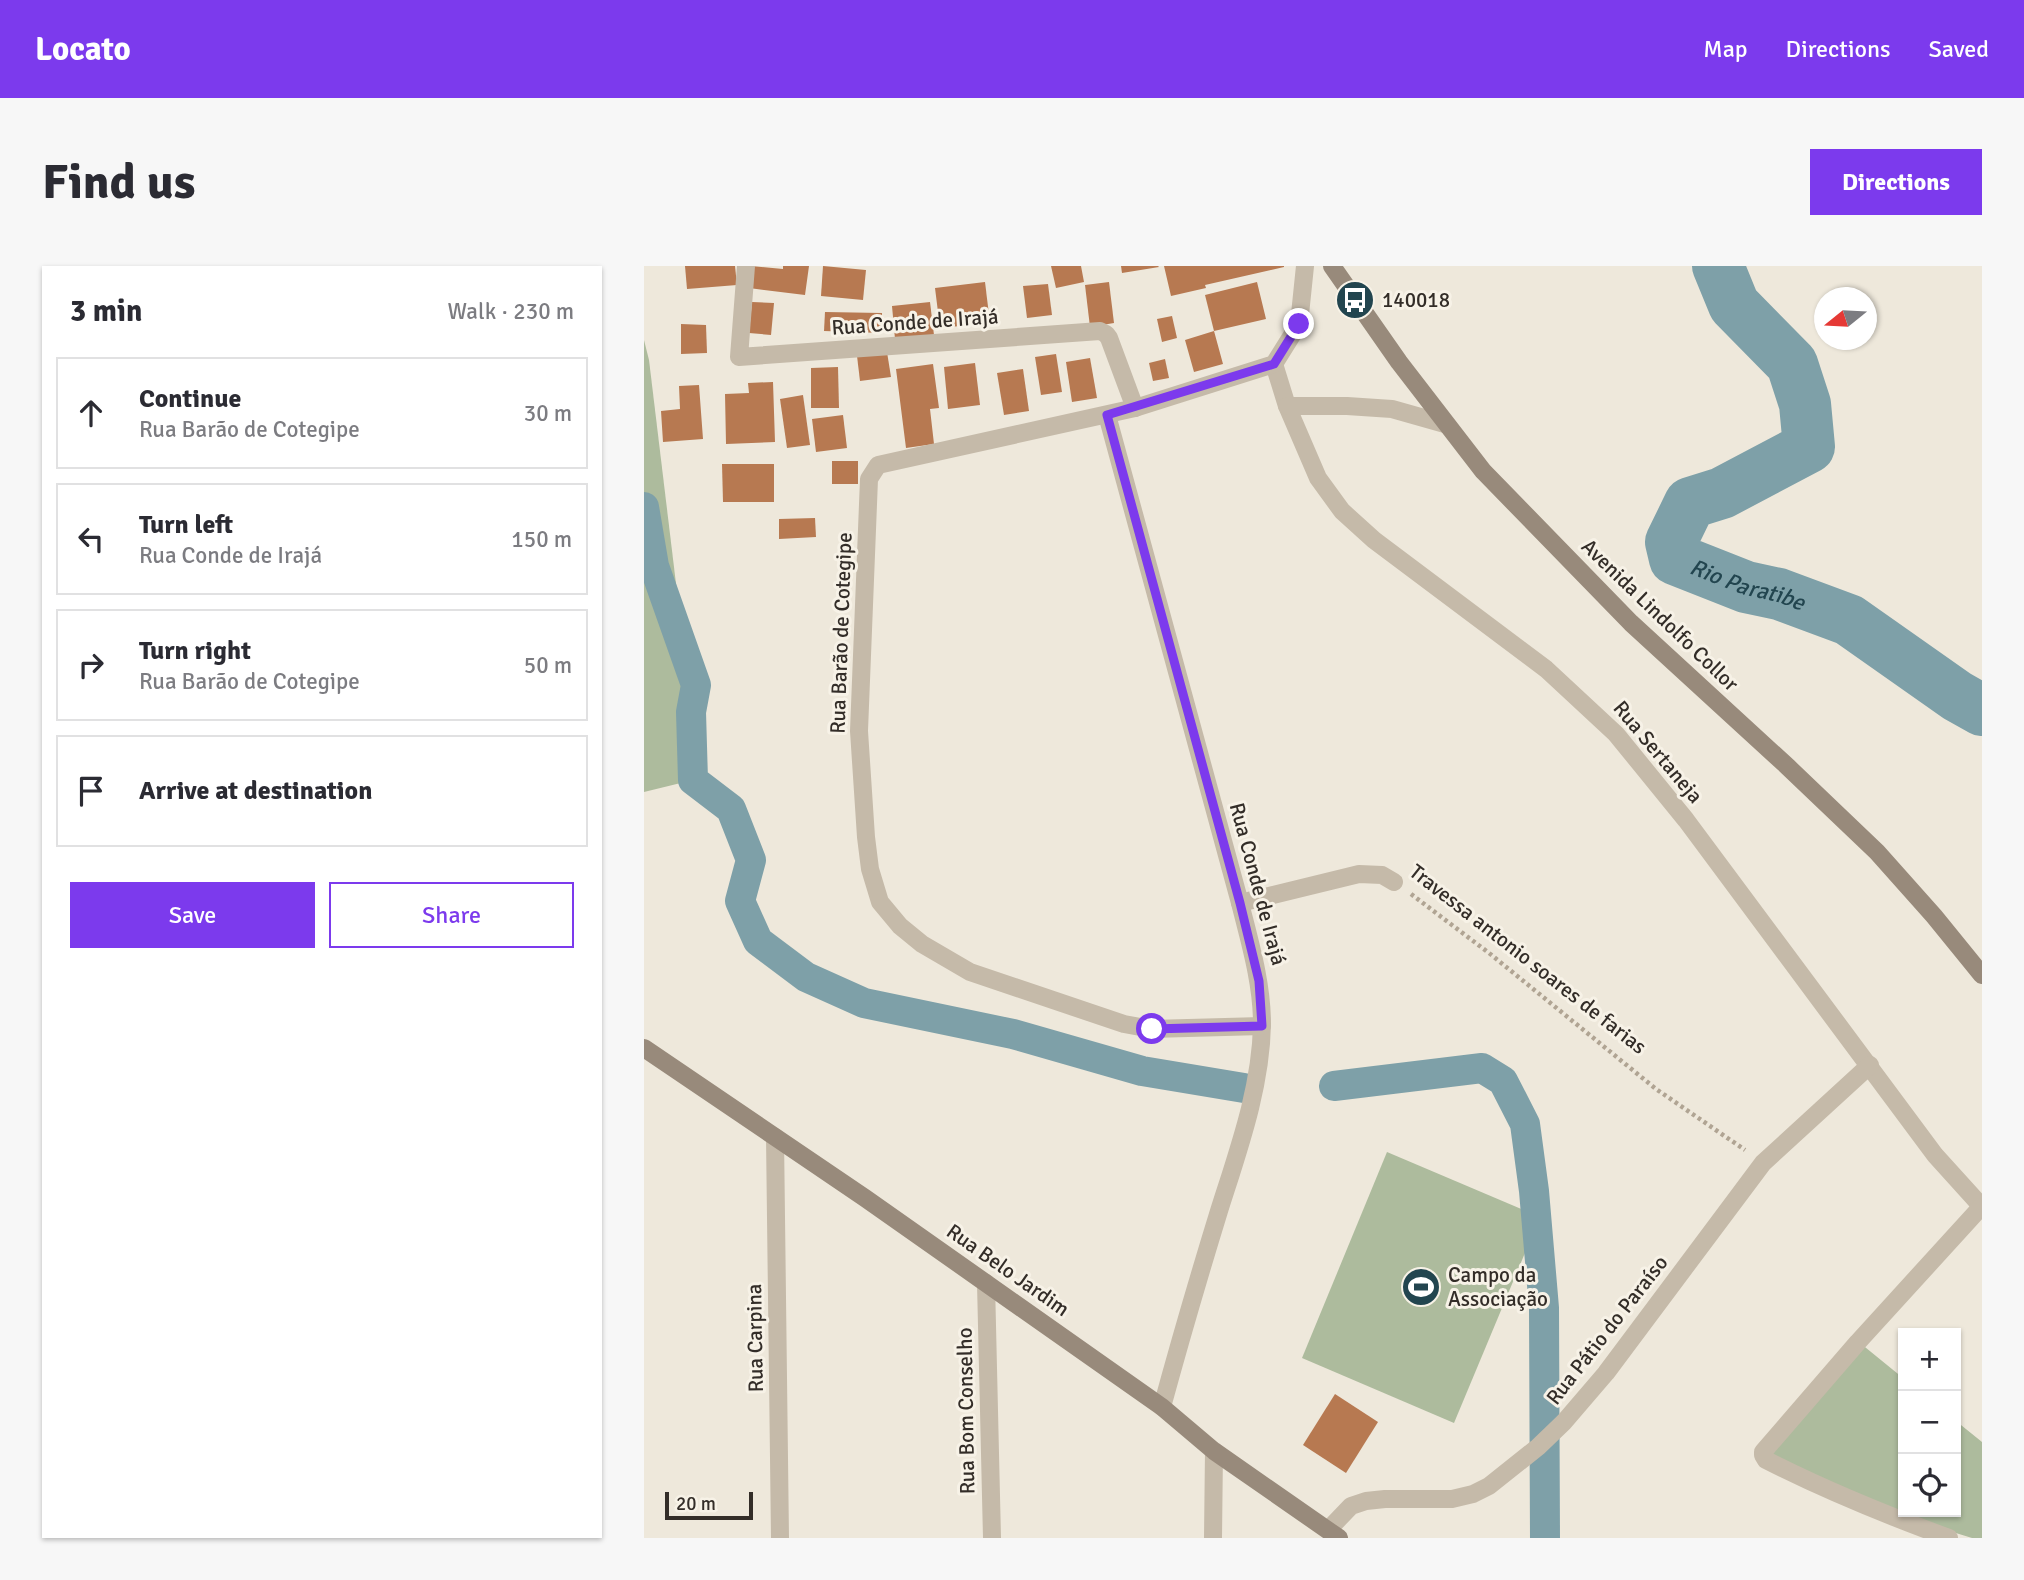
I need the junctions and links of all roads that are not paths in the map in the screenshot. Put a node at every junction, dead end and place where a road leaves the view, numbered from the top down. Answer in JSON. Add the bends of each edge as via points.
{"nodes":[{"id":1,"x":746,"y":266,"type":"edge"},
{"id":2,"x":1305,"y":266,"type":"edge"},
{"id":3,"x":1332,"y":266,"type":"edge"},
{"id":4,"x":1274,"y":364,"type":"junction"},
{"id":5,"x":1287,"y":406,"type":"junction"},
{"id":6,"x":1135,"y":408,"type":"junction"},
{"id":7,"x":1107,"y":415,"type":"junction"},
{"id":8,"x":1446,"y":424,"type":"junction"},
{"id":9,"x":1394,"y":882,"type":"road end"},
{"id":10,"x":1240,"y":903,"type":"junction"},
{"id":11,"x":1982,"y":975,"type":"edge"},
{"id":12,"x":1262,"y":1026,"type":"junction"},
{"id":13,"x":644,"y":1048,"type":"edge"},
{"id":14,"x":1870,"y":1065,"type":"junction"},
{"id":15,"x":775,"y":1137,"type":"junction"},
{"id":16,"x":1982,"y":1207,"type":"edge"},
{"id":17,"x":986,"y":1283,"type":"junction"},
{"id":18,"x":1162,"y":1407,"type":"junction"},
{"id":19,"x":1214,"y":1451,"type":"junction"},
{"id":20,"x":1334,"y":1534,"type":"edge"},
{"id":21,"x":780,"y":1538,"type":"edge"},
{"id":22,"x":992,"y":1538,"type":"edge"},
{"id":23,"x":1213,"y":1538,"type":"edge"},
{"id":24,"x":1949,"y":1538,"type":"edge"}],
"edges":[{"from":1,"to":6,"type":"street","name":"Rua Conde de Irajá","via":[[740,357],[1100,331],[1108,338]]},
{"from":2,"to":4,"type":"street","via":[[1299,324]]},
{"from":3,"to":8,"type":"main road","name":"Avenida Lindolfo Collor"},
{"from":4,"to":5,"type":"street","name":"Rua Sertaneja"},
{"from":4,"to":6,"type":"street","name":"Rua Barão de Cotegipe"},
{"from":5,"to":8,"type":"street","via":[[1392,409]]},
{"from":5,"to":14,"type":"street","name":"Rua Sertaneja","via":[[1318,478],[1342,510],[1374,540],[1546,669],[1616,734]]},
{"from":6,"to":7,"type":"street","name":"Rua Barão de Cotegipe"},
{"from":7,"to":10,"type":"street","name":"Rua Conde de Irajá"},
{"from":7,"to":12,"type":"street","name":"Rua Barão de Cotegipe","via":[[878,465],[869,479],[859,731],[870,869],[880,902],[900,926],[970,972],[1133,1026]]},
{"from":8,"to":11,"type":"main road","name":"Avenida Lindolfo Collor","via":[[1483,471],[1631,623],[1877,852]]},
{"from":9,"to":10,"type":"street","name":"Travessa antonio soares de farias","via":[[1382,875],[1359,874]]},
{"from":10,"to":12,"type":"street","name":"Rua Conde de Irajá","via":[[1259,981]]},
{"from":12,"to":18,"type":"street","name":"Rua Conde de Irajá","via":[[1246,1124]]},
{"from":13,"to":15,"type":"main road","name":"Rua Belo Jardim"},
{"from":14,"to":16,"type":"street","name":"Rua Sertaneja","via":[[1935,1155]]},
{"from":14,"to":20,"type":"street","name":"Rua Pátio do Paraíso","via":[[1763,1163],[1606,1373],[1538,1447],[1474,1494],[1452,1499],[1366,1500],[1352,1506]]},
{"from":15,"to":17,"type":"main road","name":"Rua Belo Jardim"},
{"from":15,"to":21,"type":"street","name":"Rua Carpina"},
{"from":16,"to":24,"type":"street","via":[[1858,1342],[1762,1457],[1813,1484]]},
{"from":17,"to":18,"type":"main road","name":"Rua Belo Jardim"},
{"from":17,"to":22,"type":"street","name":"Rua Bom Conselho"},
{"from":18,"to":19,"type":"main road","name":"Rua Belo Jardim"},
{"from":19,"to":20,"type":"main road","name":"Rua Belo Jardim"},
{"from":19,"to":23,"type":"street"}]}
